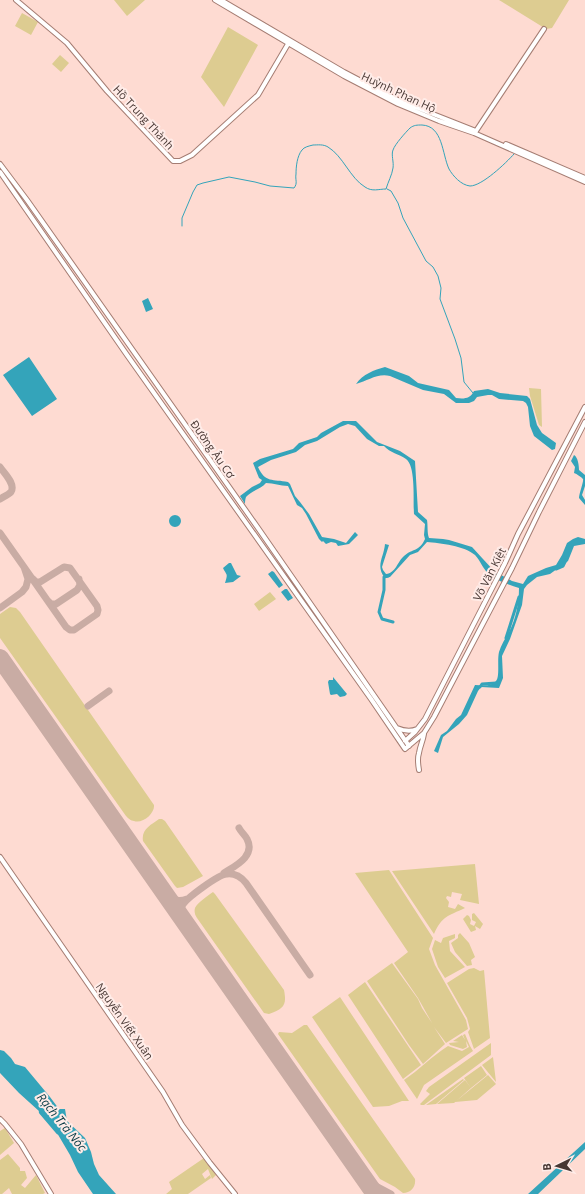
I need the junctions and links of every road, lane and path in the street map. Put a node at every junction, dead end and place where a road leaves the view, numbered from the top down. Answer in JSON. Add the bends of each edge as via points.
{"nodes":[{"id":1,"x":16,"y":0,"type":"edge"},
{"id":2,"x":215,"y":0,"type":"edge"},
{"id":3,"x":221,"y":0,"type":"edge"},
{"id":4,"x":259,"y":24,"type":"junction"},
{"id":5,"x":544,"y":29,"type":"dead end"},
{"id":6,"x":288,"y":44,"type":"junction"},
{"id":7,"x":476,"y":131,"type":"junction"},
{"id":8,"x":0,"y":164,"type":"edge"},
{"id":9,"x":0,"y":172,"type":"edge"},
{"id":10,"x":585,"y":178,"type":"edge"},
{"id":11,"x":585,"y":182,"type":"edge"},
{"id":12,"x":19,"y":189,"type":"junction"},
{"id":13,"x":15,"y":193,"type":"junction"},
{"id":14,"x":585,"y":407,"type":"edge"},
{"id":15,"x":585,"y":422,"type":"edge"},
{"id":16,"x":215,"y":468,"type":"junction"},
{"id":17,"x":210,"y":472,"type":"junction"},
{"id":18,"x":459,"y":652,"type":"junction"},
{"id":19,"x":466,"y":655,"type":"junction"},
{"id":20,"x":373,"y":697,"type":"junction"},
{"id":21,"x":396,"y":727,"type":"junction"},
{"id":22,"x":419,"y":727,"type":"junction"},
{"id":23,"x":424,"y":734,"type":"junction"},
{"id":24,"x":406,"y":741,"type":"junction"},
{"id":25,"x":402,"y":744,"type":"junction"},
{"id":26,"x":409,"y":746,"type":"junction"},
{"id":27,"x":405,"y":749,"type":"joint"},
{"id":28,"x":419,"y":770,"type":"dead end"},
{"id":29,"x":0,"y":857,"type":"edge"},
{"id":30,"x":1,"y":1120,"type":"edge"},
{"id":31,"x":51,"y":1194,"type":"edge"},
{"id":32,"x":235,"y":1194,"type":"edge"}],
"edges":[{"from":1,"to":6,"type":"street","name":"Hồ Trung Thành","via":[[67,43],[107,91],[173,161],[180,161],[192,155],[258,95]]},
{"from":2,"to":4,"type":"street","name":"Huỳnh Phan Hộ"},
{"from":3,"to":4,"type":"street","name":"Huỳnh Phan Hộ"},
{"from":4,"to":6,"type":"street","name":"Huỳnh Phan Hộ"},
{"from":4,"to":7,"type":"street","name":"Huỳnh Phan Hộ","via":[[392,97]]},
{"from":5,"to":7,"type":"street"},
{"from":6,"to":11,"type":"street","name":"Huỳnh Phan Hộ","via":[[398,104],[474,133]]},
{"from":7,"to":10,"type":"street","name":"Huỳnh Phan Hộ"},
{"from":8,"to":12,"type":"street","name":"Đường Âu Cơ"},
{"from":9,"to":13,"type":"street","name":"Đường Âu Cơ"},
{"from":12,"to":13,"type":"street"},
{"from":12,"to":16,"type":"street","name":"Đường Âu Cơ"},
{"from":13,"to":17,"type":"street","name":"Đường Âu Cơ"},
{"from":14,"to":18,"type":"street","name":"Võ Văn Kiệt"},
{"from":15,"to":19,"type":"street","name":"Võ Văn Kiệt"},
{"from":16,"to":17,"type":"street"},
{"from":16,"to":20,"type":"street","name":"Đường Âu Cơ"},
{"from":17,"to":20,"type":"street","name":"Đường Âu Cơ"},
{"from":18,"to":19,"type":"street"},
{"from":18,"to":22,"type":"street","name":"Võ Văn Kiệt"},
{"from":19,"to":23,"type":"street","name":"Võ Văn Kiệt"},
{"from":20,"to":21,"type":"street","name":"Đường Âu Cơ"},
{"from":20,"to":25,"type":"street","name":"Đường Âu Cơ"},
{"from":21,"to":22,"type":"street","via":[[408,731]]},
{"from":21,"to":24,"type":"street","name":"Đường Âu Cơ"},
{"from":22,"to":24,"type":"street","name":"Võ Văn Kiệt"},
{"from":23,"to":26,"type":"street","name":"Võ Văn Kiệt"},
{"from":23,"to":28,"type":"street","via":[[419,752]]},
{"from":24,"to":25,"type":"street","name":"Võ Văn Kiệt"},
{"from":24,"to":26,"type":"street","name":"Đường Âu Cơ"},
{"from":25,"to":27,"type":"street","name":"Đường Âu Cơ"},
{"from":26,"to":27,"type":"street","name":"Võ Văn Kiệt"},
{"from":29,"to":32,"type":"street","name":"Nguyễn Viết Xuân","via":[[163,1092],[182,1124]]},
{"from":30,"to":31,"type":"street","via":[[21,1144]]}]}
